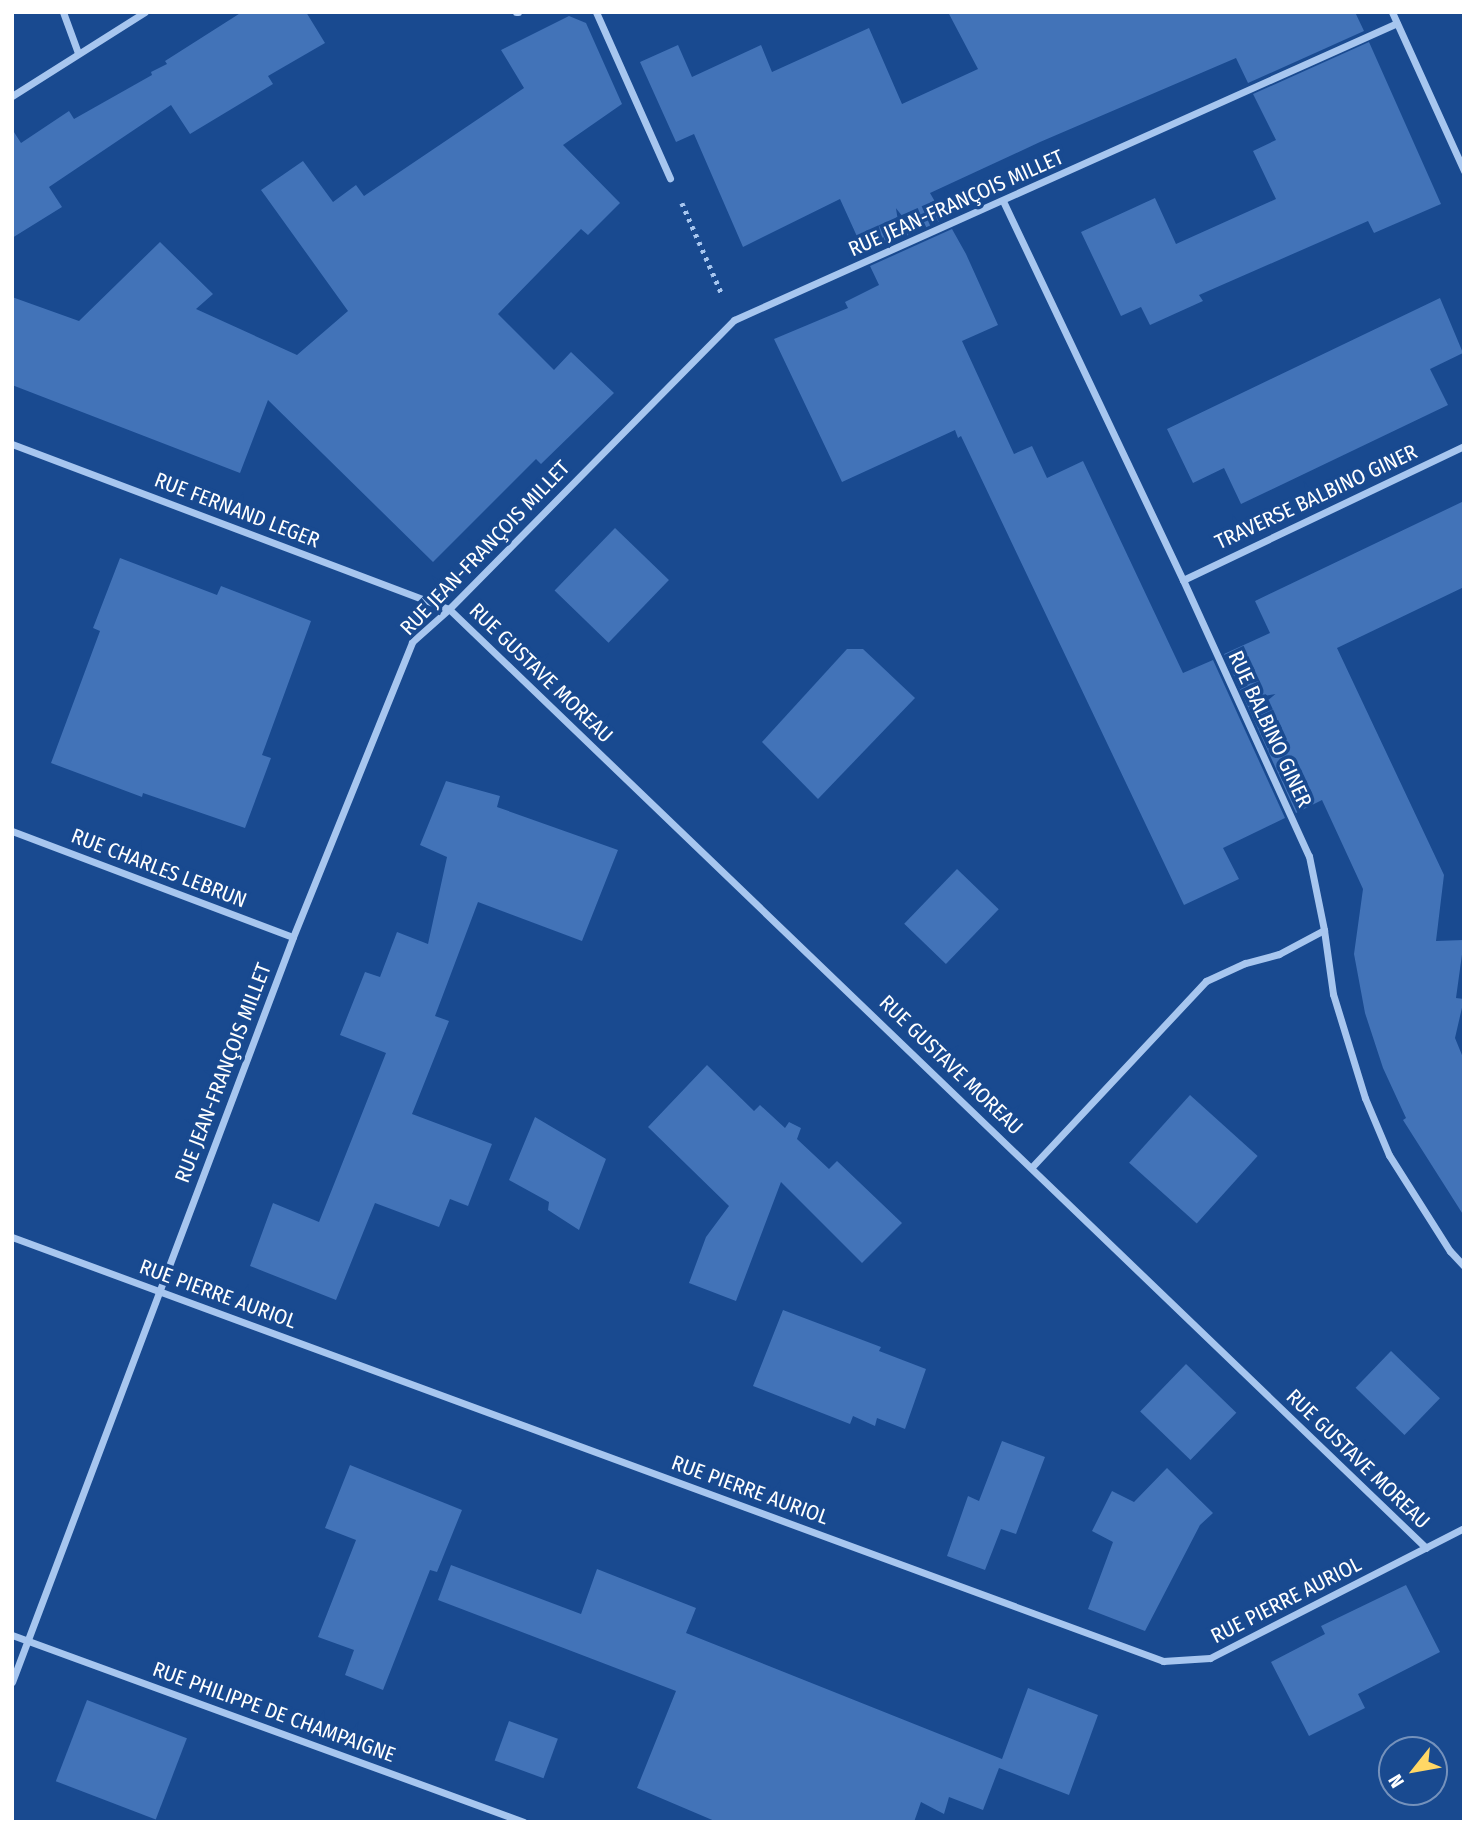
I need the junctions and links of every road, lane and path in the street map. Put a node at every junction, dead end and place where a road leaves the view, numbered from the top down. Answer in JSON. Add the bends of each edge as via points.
{"nodes":[{"id":1,"x":63,"y":12,"type":"edge"},
{"id":2,"x":145,"y":12,"type":"edge"},
{"id":3,"x":596,"y":12,"type":"edge"},
{"id":4,"x":1392,"y":12,"type":"edge"},
{"id":5,"x":1397,"y":23,"type":"junction"},
{"id":6,"x":78,"y":53,"type":"junction"},
{"id":7,"x":12,"y":96,"type":"edge"},
{"id":8,"x":1464,"y":171,"type":"edge"},
{"id":9,"x":670,"y":178,"type":"joint"},
{"id":10,"x":1003,"y":201,"type":"junction"},
{"id":11,"x":734,"y":320,"type":"junction"},
{"id":12,"x":12,"y":444,"type":"edge"},
{"id":13,"x":1464,"y":446,"type":"edge"},
{"id":14,"x":1183,"y":580,"type":"junction"},
{"id":15,"x":449,"y":609,"type":"junction"},
{"id":16,"x":12,"y":831,"type":"edge"},
{"id":17,"x":1324,"y":930,"type":"junction"},
{"id":18,"x":293,"y":937,"type":"junction"},
{"id":19,"x":1032,"y":1167,"type":"junction"},
{"id":20,"x":12,"y":1237,"type":"edge"},
{"id":21,"x":1464,"y":1266,"type":"edge"},
{"id":22,"x":160,"y":1292,"type":"junction"},
{"id":23,"x":1464,"y":1528,"type":"edge"},
{"id":24,"x":1426,"y":1548,"type":"junction"},
{"id":25,"x":12,"y":1635,"type":"edge"},
{"id":26,"x":30,"y":1642,"type":"junction"},
{"id":27,"x":12,"y":1682,"type":"edge"},
{"id":28,"x":524,"y":1822,"type":"edge"}],
"edges":[{"from":1,"to":6,"type":"street"},
{"from":2,"to":6,"type":"street"},
{"from":3,"to":9,"type":"street"},
{"from":4,"to":5,"type":"street"},
{"from":5,"to":8,"type":"street"},
{"from":5,"to":10,"type":"street","name":"RUE JEAN-FRANÇOIS MILLET"},
{"from":6,"to":7,"type":"street"},
{"from":9,"to":11,"type":"path"},
{"from":10,"to":11,"type":"street","name":"RUE JEAN-FRANÇOIS MILLET"},
{"from":10,"to":14,"type":"street","name":"RUE BALBINO GINER"},
{"from":11,"to":15,"type":"street","name":"RUE JEAN-FRANÇOIS MILLET"},
{"from":12,"to":15,"type":"street","name":"RUE FERNAND LEGER"},
{"from":13,"to":14,"type":"street","name":"TRAVERSE BALBINO GINER"},
{"from":14,"to":17,"type":"street","name":"RUE BALBINO GINER","via":[[1309,856]]},
{"from":15,"to":18,"type":"street","name":"RUE JEAN-FRANÇOIS MILLET","via":[[412,642]]},
{"from":15,"to":19,"type":"street","name":"RUE GUSTAVE MOREAU"},
{"from":16,"to":18,"type":"street","name":"RUE CHARLES LEBRUN"},
{"from":17,"to":19,"type":"street","via":[[1279,954],[1206,981]]},
{"from":17,"to":21,"type":"street","name":"RUE BALBINO GINER","via":[[1333,995],[1365,1098],[1389,1155]]},
{"from":18,"to":22,"type":"street","name":"RUE JEAN-FRANÇOIS MILLET"},
{"from":19,"to":24,"type":"street","name":"RUE GUSTAVE MOREAU"},
{"from":20,"to":22,"type":"street","name":"RUE PIERRE AURIOL"},
{"from":22,"to":24,"type":"street","name":"RUE PIERRE AURIOL","via":[[1163,1661],[1210,1658]]},
{"from":22,"to":26,"type":"street","name":"RUE JEAN-FRANÇOIS MILLET"},
{"from":23,"to":24,"type":"street","name":"RUE PIERRE AURIOL"},
{"from":25,"to":26,"type":"street","name":"RUE PHILIPPE DE CHAMPAIGNE"},
{"from":26,"to":27,"type":"street","name":"RUE JEAN-FRANÇOIS MILLET"},
{"from":26,"to":28,"type":"street","name":"RUE PHILIPPE DE CHAMPAIGNE"}]}
